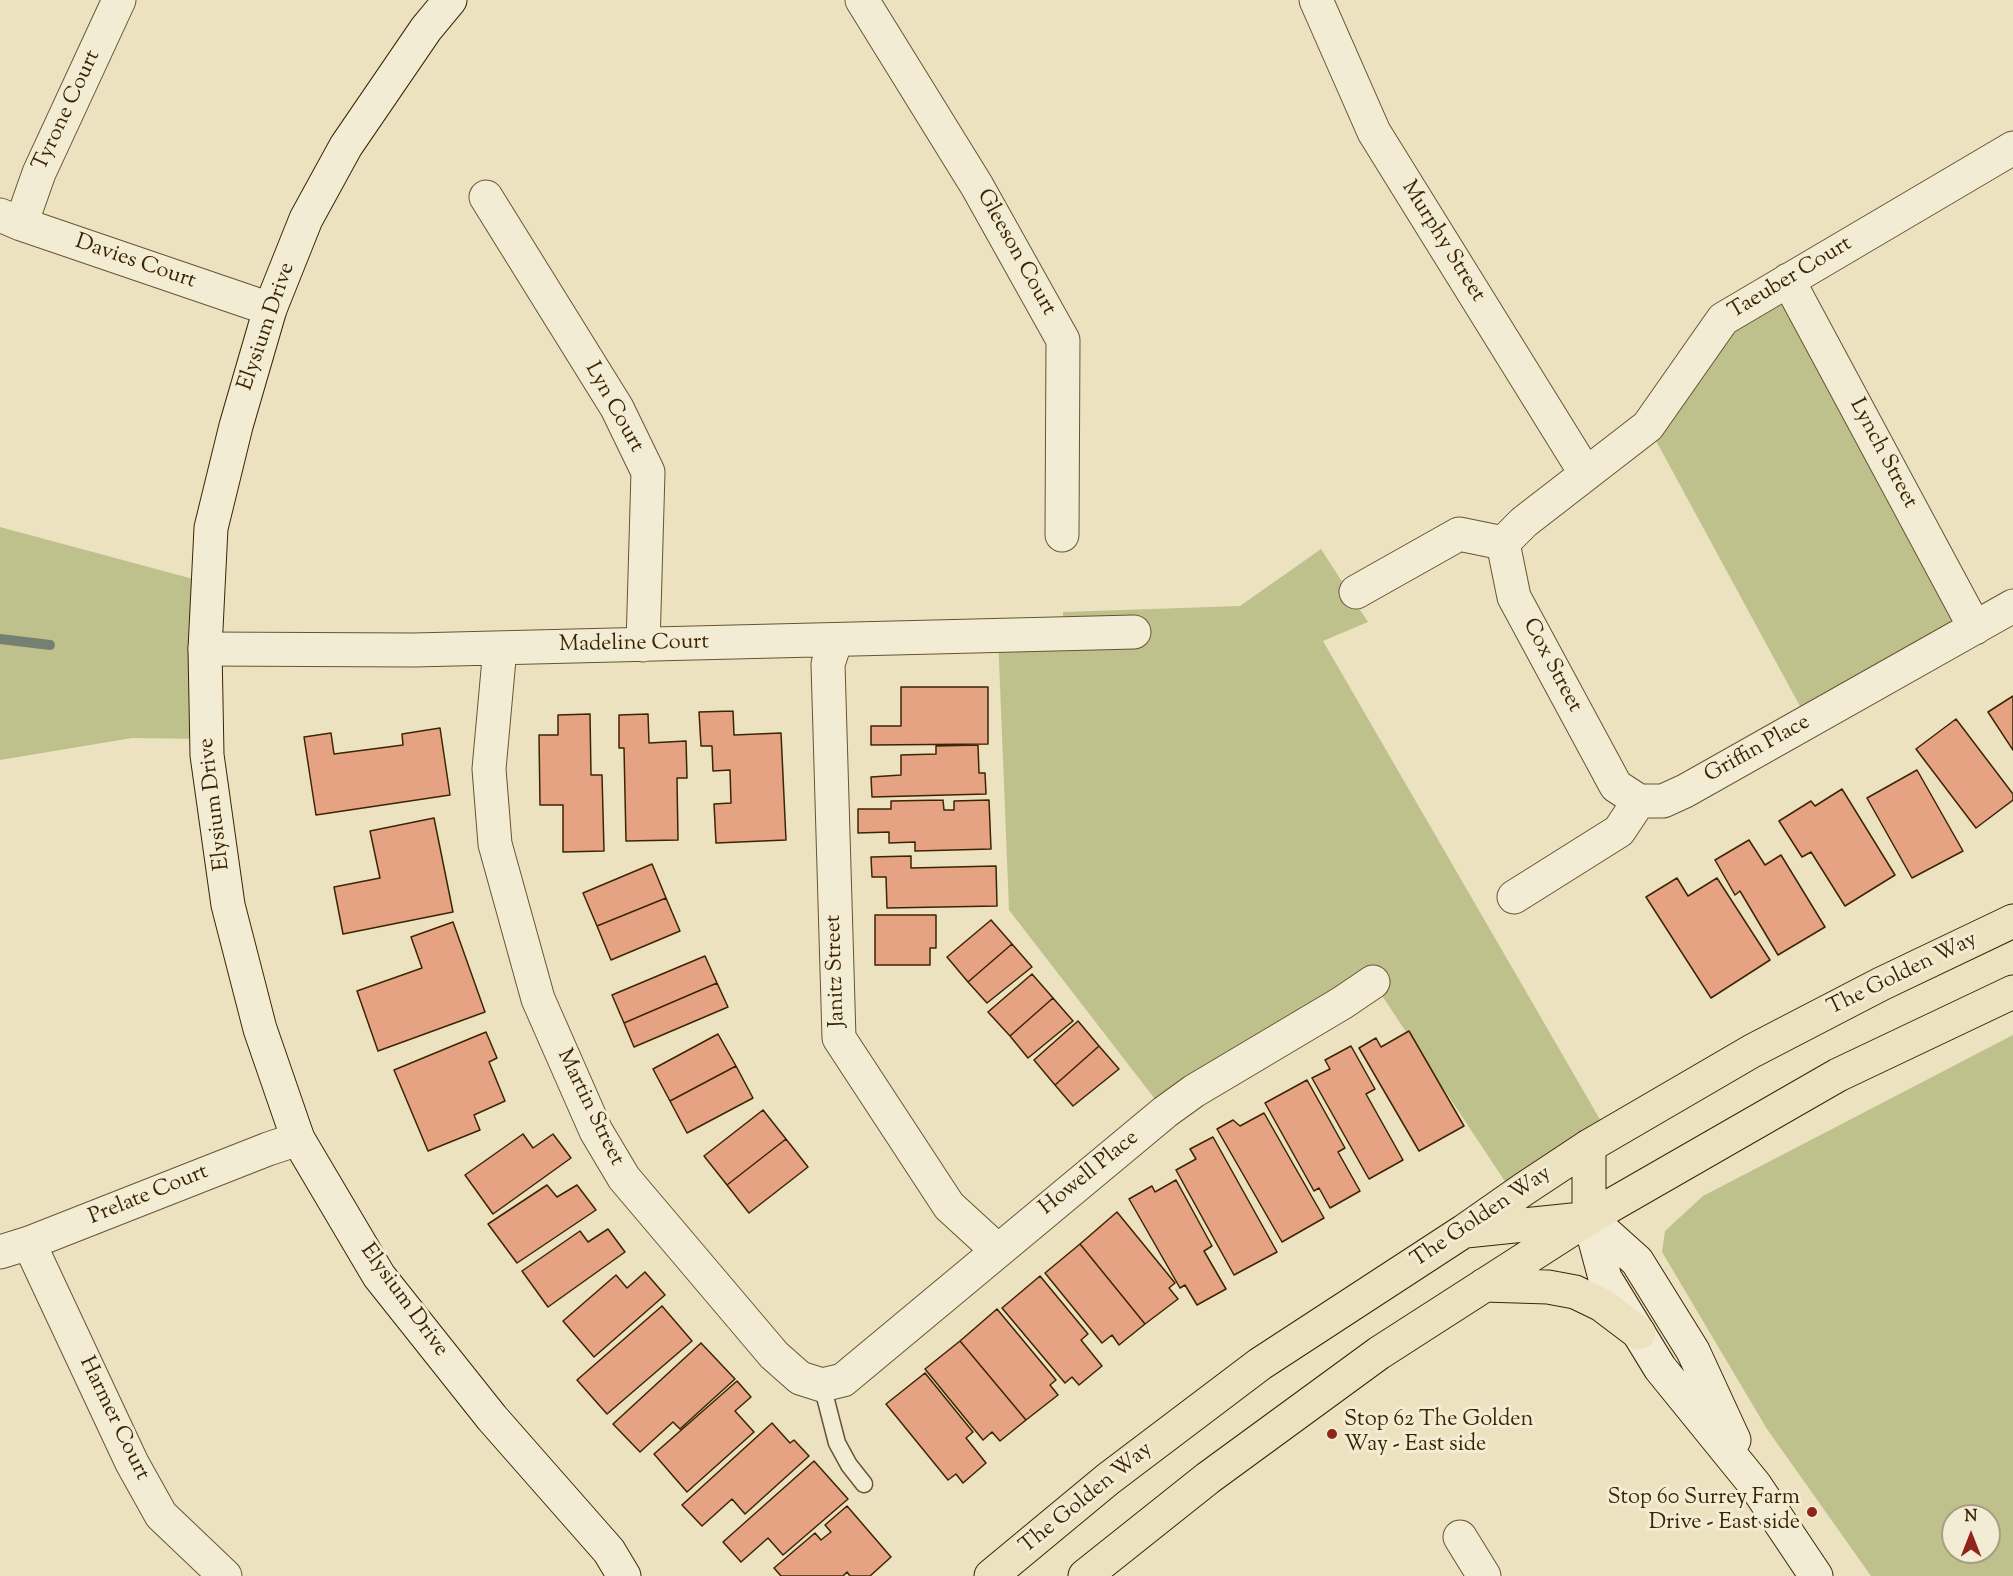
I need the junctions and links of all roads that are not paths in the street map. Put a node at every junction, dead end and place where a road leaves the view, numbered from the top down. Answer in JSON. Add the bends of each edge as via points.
{"nodes":[{"id":1,"x":119,"y":0,"type":"edge"},
{"id":2,"x":450,"y":0,"type":"edge"},
{"id":3,"x":1316,"y":0,"type":"edge"},
{"id":4,"x":876,"y":5,"type":"edge"},
{"id":5,"x":2013,"y":148,"type":"edge"},
{"id":6,"x":486,"y":197,"type":"dead end"},
{"id":7,"x":10,"y":219,"type":"edge"},
{"id":8,"x":1788,"y":280,"type":"junction"},
{"id":9,"x":270,"y":309,"type":"junction"},
{"id":10,"x":1586,"y":474,"type":"junction"},
{"id":11,"x":1514,"y":533,"type":"junction"},
{"id":12,"x":1062,"y":535,"type":"dead end"},
{"id":13,"x":1356,"y":592,"type":"dead end"},
{"id":14,"x":2013,"y":606,"type":"edge"},
{"id":15,"x":1975,"y":628,"type":"junction"},
{"id":16,"x":1134,"y":632,"type":"dead end"},
{"id":17,"x":836,"y":640,"type":"junction"},
{"id":18,"x":643,"y":645,"type":"junction"},
{"id":19,"x":500,"y":648,"type":"junction"},
{"id":20,"x":205,"y":649,"type":"junction"},
{"id":21,"x":1639,"y":801,"type":"junction"},
{"id":22,"x":1514,"y":897,"type":"dead end"},
{"id":23,"x":2013,"y":921,"type":"edge"},
{"id":24,"x":1373,"y":982,"type":"dead end"},
{"id":25,"x":2013,"y":992,"type":"edge"},
{"id":26,"x":298,"y":1139,"type":"junction"},
{"id":27,"x":1589,"y":1146,"type":"junction"},
{"id":28,"x":1589,"y":1218,"type":"junction"},
{"id":29,"x":1464,"y":1231,"type":"junction"},
{"id":30,"x":14,"y":1247,"type":"edge"},
{"id":31,"x":997,"y":1250,"type":"junction"},
{"id":32,"x":1484,"y":1285,"type":"junction"},
{"id":33,"x":1639,"y":1333,"type":"junction"},
{"id":34,"x":822,"y":1385,"type":"junction"},
{"id":35,"x":864,"y":1484,"type":"dead end"},
{"id":36,"x":1755,"y":1485,"type":"junction"},
{"id":37,"x":1460,"y":1537,"type":"dead end"},
{"id":38,"x":616,"y":1563,"type":"edge"},
{"id":39,"x":225,"y":1576,"type":"edge"},
{"id":40,"x":644,"y":1576,"type":"edge"},
{"id":41,"x":991,"y":1576,"type":"edge"},
{"id":42,"x":1085,"y":1576,"type":"edge"},
{"id":43,"x":1484,"y":1576,"type":"edge"},
{"id":44,"x":1816,"y":1576,"type":"edge"}],
"edges":[{"from":1,"to":7,"type":"street","name":"Tyrone Court","via":[[39,173]]},
{"from":2,"to":9,"type":"street","name":"Elysium Drive","via":[[346,146],[306,219]]},
{"from":3,"to":10,"type":"street","name":"Murphy Street","via":[[1374,132]]},
{"from":4,"to":12,"type":"street","name":"Gleeson Court","via":[[1063,340]]},
{"from":5,"to":8,"type":"street","name":"Taeuber Court"},
{"from":6,"to":18,"type":"street","name":"Lyn Court","via":[[617,408],[648,472]]},
{"from":7,"to":9,"type":"street","name":"Davies Court"},
{"from":8,"to":10,"type":"street","name":"Taeuber Court","via":[[1723,319],[1648,426]]},
{"from":8,"to":15,"type":"street","name":"Lynch Street"},
{"from":9,"to":20,"type":"street","name":"Elysium Drive","via":[[211,528]]},
{"from":10,"to":11,"type":"street","name":"Taeuber Court"},
{"from":11,"to":13,"type":"street","via":[[1459,534]]},
{"from":11,"to":21,"type":"street","name":"Cox Street","via":[[1514,597],[1616,786]]},
{"from":14,"to":15,"type":"street","name":"Griffin Place"},
{"from":15,"to":21,"type":"street","name":"Griffin Place","via":[[1685,790],[1663,801]]},
{"from":16,"to":17,"type":"street","name":"Madeline Court","via":[[1063,623]]},
{"from":17,"to":18,"type":"street","name":"Madeline Court"},
{"from":17,"to":31,"type":"street","name":"Janitz Street","via":[[828,664],[839,1038],[949,1206]]},
{"from":18,"to":19,"type":"street","name":"Madeline Court"},
{"from":19,"to":20,"type":"street","name":"Madeline Court"},
{"from":19,"to":34,"type":"street","name":"Martin Street","via":[[489,769],[495,844],[538,999],[596,1131],[624,1178],[774,1355],[800,1378]]},
{"from":20,"to":26,"type":"street","name":"Elysium Drive","via":[[207,755],[228,904],[260,1029]]},
{"from":21,"to":22,"type":"street","via":[[1619,831]]},
{"from":23,"to":27,"type":"main road","name":"The Golden Way","via":[[1752,1051]]},
{"from":24,"to":31,"type":"street","name":"Howell Place","via":[[1194,1091]]},
{"from":25,"to":28,"type":"main road","via":[[1838,1076]]},
{"from":26,"to":30,"type":"street","name":"Prelate Court"},
{"from":26,"to":38,"type":"street","name":"Elysium Drive","via":[[379,1276],[492,1418]]},
{"from":27,"to":28,"type":"main road"},
{"from":27,"to":29,"type":"main road","name":"The Golden Way"},
{"from":28,"to":29,"type":"main road"},
{"from":28,"to":32,"type":"main road"},
{"from":28,"to":33,"type":"street","via":[[1605,1278]]},
{"from":28,"to":36,"type":"street","via":[[1637,1262],[1693,1351]]},
{"from":29,"to":41,"type":"main road","name":"The Golden Way","via":[[1260,1364],[1108,1479]]},
{"from":30,"to":39,"type":"street","name":"Harmer Court","via":[[161,1515]]},
{"from":31,"to":34,"type":"street","name":"Howell Place","via":[[843,1380]]},
{"from":32,"to":33,"type":"main road","via":[[1575,1292],[1602,1305]]},
{"from":32,"to":42,"type":"main road","via":[[1379,1353],[1208,1478]]},
{"from":33,"to":36,"type":"street","via":[[1660,1368]]},
{"from":34,"to":35,"type":"lane","via":[[837,1443]]},
{"from":36,"to":44,"type":"street"},
{"from":37,"to":43,"type":"street"},
{"from":38,"to":40,"type":"street","name":"Elysium Drive"}]}
